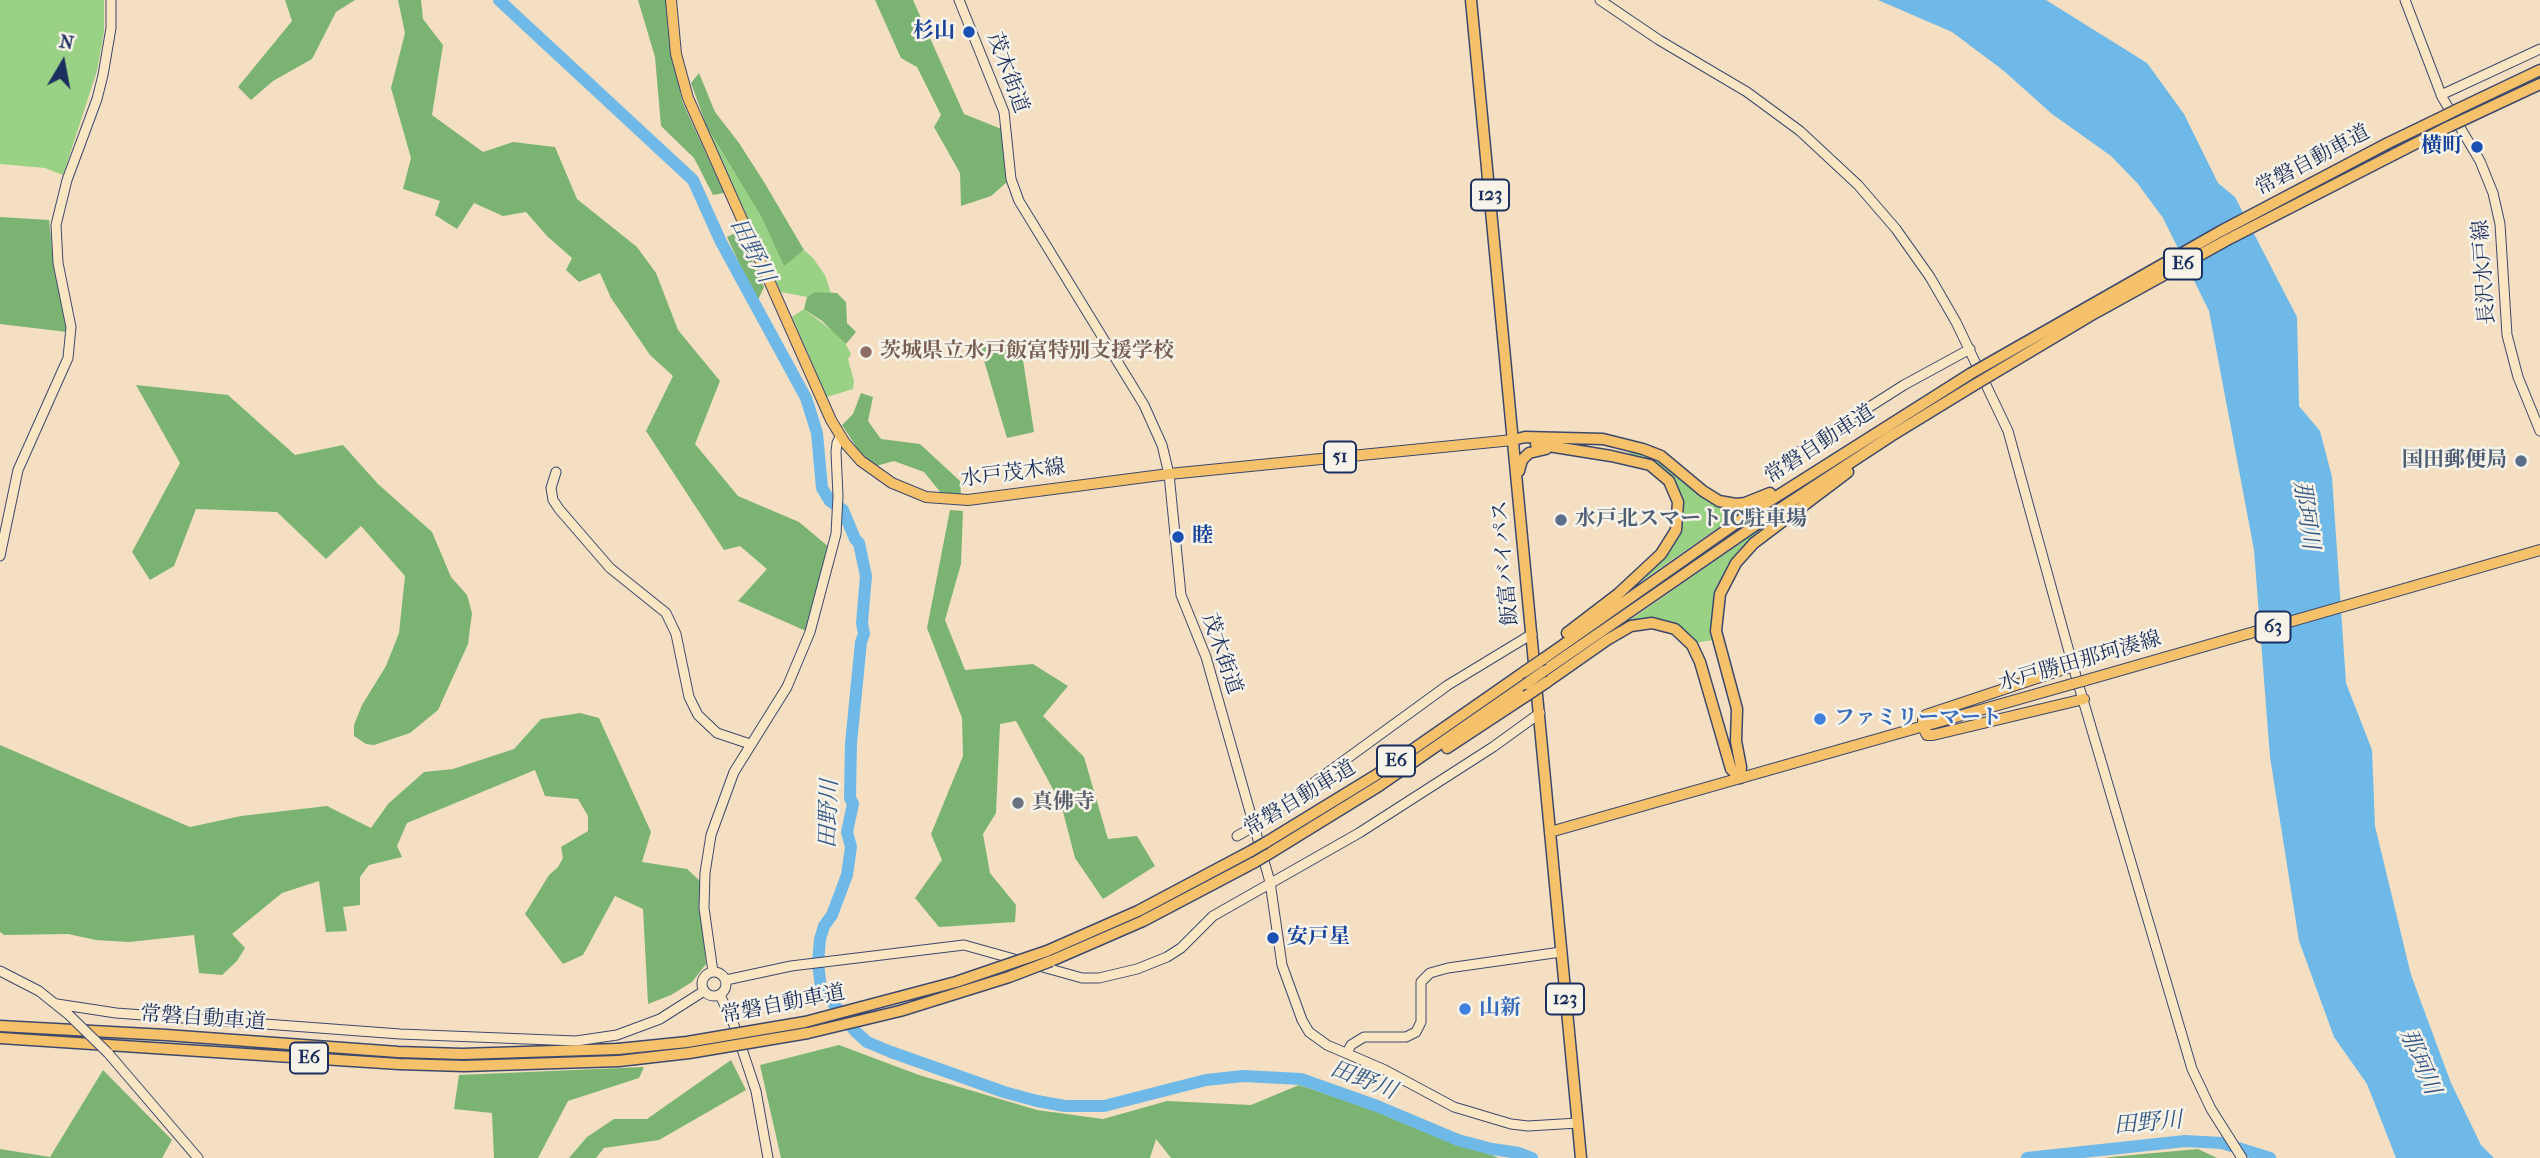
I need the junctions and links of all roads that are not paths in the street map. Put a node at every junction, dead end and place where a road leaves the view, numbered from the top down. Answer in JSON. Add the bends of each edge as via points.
{"nodes":[{"id":1,"x":111,"y":0,"type":"edge"},
{"id":2,"x":671,"y":0,"type":"edge"},
{"id":3,"x":959,"y":0,"type":"edge"},
{"id":4,"x":1471,"y":0,"type":"edge"},
{"id":5,"x":1600,"y":0,"type":"edge"},
{"id":6,"x":2405,"y":0,"type":"edge"},
{"id":7,"x":2540,"y":48,"type":"edge"},
{"id":8,"x":2540,"y":70,"type":"edge"},
{"id":9,"x":2540,"y":84,"type":"edge"},
{"id":10,"x":2441,"y":95,"type":"junction"},
{"id":11,"x":2459,"y":115,"type":"junction"},
{"id":12,"x":2447,"y":121,"type":"junction"},
{"id":13,"x":1970,"y":349,"type":"junction"},
{"id":14,"x":1973,"y":379,"type":"junction"},
{"id":15,"x":1947,"y":388,"type":"junction"},
{"id":16,"x":1959,"y":394,"type":"junction"},
{"id":17,"x":2540,"y":431,"type":"edge"},
{"id":18,"x":840,"y":437,"type":"junction"},
{"id":19,"x":1513,"y":440,"type":"junction"},
{"id":20,"x":1563,"y":447,"type":"junction"},
{"id":21,"x":1786,"y":460,"type":"dead end"},
{"id":22,"x":556,"y":472,"type":"dead end"},
{"id":23,"x":1169,"y":474,"type":"junction"},
{"id":24,"x":1518,"y":483,"type":"junction"},
{"id":25,"x":2540,"y":550,"type":"edge"},
{"id":26,"x":0,"y":556,"type":"edge"},
{"id":27,"x":1532,"y":634,"type":"junction"},
{"id":28,"x":1543,"y":655,"type":"junction"},
{"id":29,"x":2073,"y":666,"type":"junction"},
{"id":30,"x":1545,"y":677,"type":"junction"},
{"id":31,"x":2084,"y":699,"type":"junction"},
{"id":32,"x":1539,"y":713,"type":"junction"},
{"id":33,"x":1923,"y":727,"type":"junction"},
{"id":34,"x":750,"y":744,"type":"junction"},
{"id":35,"x":1740,"y":778,"type":"junction"},
{"id":36,"x":1253,"y":827,"type":"junction"},
{"id":37,"x":1550,"y":832,"type":"junction"},
{"id":38,"x":1237,"y":836,"type":"dead end"},
{"id":39,"x":1253,"y":857,"type":"junction"},
{"id":40,"x":1270,"y":881,"type":"junction"},
{"id":41,"x":1560,"y":952,"type":"junction"},
{"id":42,"x":0,"y":971,"type":"edge"},
{"id":43,"x":713,"y":972,"type":"junction"},
{"id":44,"x":726,"y":980,"type":"junction"},
{"id":45,"x":704,"y":991,"type":"junction"},
{"id":46,"x":720,"y":995,"type":"junction"},
{"id":47,"x":57,"y":1004,"type":"junction"},
{"id":48,"x":0,"y":1026,"type":"edge"},
{"id":49,"x":0,"y":1038,"type":"edge"},
{"id":50,"x":1347,"y":1053,"type":"junction"},
{"id":51,"x":618,"y":1055,"type":"junction"},
{"id":52,"x":1578,"y":1123,"type":"junction"},
{"id":53,"x":198,"y":1158,"type":"edge"},
{"id":54,"x":768,"y":1158,"type":"edge"},
{"id":55,"x":1581,"y":1158,"type":"edge"},
{"id":56,"x":2242,"y":1158,"type":"edge"}],
"edges":[{"from":1,"to":26,"type":"street","via":[[103,75],[56,225],[58,263],[71,327],[68,358],[18,470]]},
{"from":2,"to":18,"type":"main road","name":"水戸茂木線","number":"51","via":[[676,54],[688,98]]},
{"from":3,"to":23,"type":"street","name":"茂木街道","via":[[1004,112],[1011,179],[1019,201],[1149,414]]},
{"from":4,"to":19,"type":"highway","name":"飯富バイパス","number":"123"},
{"from":5,"to":13,"type":"street","via":[[1747,92],[1838,165],[1913,252]]},
{"from":6,"to":10,"type":"street","name":"長沢水戸線"},
{"from":7,"to":10,"type":"street"},
{"from":8,"to":11,"type":"highway","name":"常磐自動車道","number":"E6"},
{"from":9,"to":11,"type":"highway","name":"常磐自動車道","number":"E6"},
{"from":10,"to":17,"type":"street","name":"長沢水戸線","via":[[2480,161],[2493,193],[2502,241],[2507,335]]},
{"from":11,"to":12,"type":"highway","name":"常磐自動車道","number":"E6","bridge":true},
{"from":12,"to":14,"type":"highway","name":"常磐自動車道","number":"E6","bridge":true},
{"from":12,"to":14,"type":"highway","name":"常磐自動車道","number":"E6","bridge":true,"via":[[2388,143],[2221,231]]},
{"from":13,"to":21,"type":"street"},
{"from":13,"to":29,"type":"street","via":[[2008,431]]},
{"from":14,"to":15,"type":"highway","name":"常磐自動車道","number":"E6"},
{"from":14,"to":16,"type":"highway","name":"常磐自動車道","number":"E6"},
{"from":15,"to":19,"type":"highway","via":[[1898,413],[1767,495],[1745,503],[1719,501],[1668,461],[1628,445],[1585,437]]},
{"from":15,"to":28,"type":"highway","name":"常磐自動車道","number":"E6","via":[[1752,512]]},
{"from":16,"to":30,"type":"highway","name":"常磐自動車道","number":"E6","via":[[1760,522]]},
{"from":16,"to":35,"type":"highway","via":[[1765,534],[1729,573],[1717,605],[1716,631],[1737,709]]},
{"from":18,"to":23,"type":"main road","name":"水戸茂木線","number":"51","via":[[860,461],[892,483],[938,499],[968,500]]},
{"from":18,"to":34,"type":"street","via":[[836,452],[838,510],[829,569],[810,632],[786,687]]},
{"from":19,"to":20,"type":"highway"},
{"from":19,"to":23,"type":"main road","name":"水戸茂木線","number":"51"},
{"from":19,"to":24,"type":"highway","name":"飯富バイパス","number":"123"},
{"from":20,"to":24,"type":"highway","via":[[1529,453],[1522,460]]},
{"from":20,"to":28,"type":"highway","via":[[1635,460],[1658,470],[1677,494],[1678,520],[1672,537],[1653,562]]},
{"from":22,"to":34,"type":"street","via":[[551,488],[559,509],[610,568],[666,613],[698,715],[717,733]]},
{"from":23,"to":36,"type":"street","name":"茂木街道","via":[[1181,595],[1206,657]]},
{"from":24,"to":27,"type":"highway","name":"飯富バイパス","number":"123"},
{"from":25,"to":33,"type":"main road","name":"水戸勝田那珂湊線","number":"63","bridge":true},
{"from":27,"to":32,"type":"highway","name":"飯富バイパス","number":"123"},
{"from":27,"to":36,"type":"street","via":[[1448,685]]},
{"from":28,"to":39,"type":"highway","name":"常磐自動車道","number":"E6","bridge":true,"via":[[1268,841]]},
{"from":29,"to":31,"type":"street"},
{"from":29,"to":33,"type":"main road","via":[[1926,715]]},
{"from":30,"to":35,"type":"highway","via":[[1631,626],[1652,623],[1675,629],[1696,652],[1731,769]]},
{"from":30,"to":39,"type":"highway","name":"常磐自動車道","number":"E6","bridge":true,"via":[[1340,818],[1267,855]]},
{"from":31,"to":33,"type":"main road","via":[[1933,735],[1927,735]]},
{"from":31,"to":56,"type":"street","via":[[2192,1069]]},
{"from":32,"to":37,"type":"highway","name":"飯富バイパス","number":"123"},
{"from":32,"to":40,"type":"street","via":[[1359,833]]},
{"from":33,"to":35,"type":"main road","name":"水戸勝田那珂湊線","number":"63"},
{"from":34,"to":43,"type":"street","via":[[722,799],[711,835],[704,908]]},
{"from":35,"to":37,"type":"main road","name":"水戸勝田那珂湊線","number":"63"},
{"from":36,"to":38,"type":"street"},
{"from":36,"to":40,"type":"street","name":"茂木街道"},
{"from":37,"to":41,"type":"highway","name":"飯富バイパス","number":"123"},
{"from":39,"to":51,"type":"highway","name":"常磐自動車道","number":"E6","bridge":true,"via":[[1143,921],[1049,956],[996,982],[900,1012],[689,1054]]},
{"from":40,"to":44,"type":"street","via":[[1213,916],[1167,957],[1099,978],[1067,975],[964,945],[799,965]]},
{"from":40,"to":50,"type":"street","name":"茂木街道","via":[[1282,965],[1294,1005],[1309,1032]]},
{"from":41,"to":50,"type":"street","via":[[1430,973],[1421,982],[1421,1022],[1416,1032],[1406,1037],[1364,1037]]},
{"from":41,"to":52,"type":"highway","name":"飯富バイパス","number":"123"},
{"from":42,"to":47,"type":"street"},
{"from":43,"to":44,"type":"street"},
{"from":43,"to":45,"type":"street","via":[[704,978]]},
{"from":44,"to":46,"type":"street"},
{"from":45,"to":46,"type":"street","via":[[713,997]]},
{"from":45,"to":47,"type":"street","via":[[660,1019],[617,1035],[576,1041],[400,1034],[116,1013]]},
{"from":46,"to":54,"type":"street","via":[[756,1091]]},
{"from":47,"to":53,"type":"street","bridge":true,"via":[[108,1054]]},
{"from":48,"to":51,"type":"highway","name":"常磐自動車道","number":"E6","via":[[398,1052]]},
{"from":49,"to":51,"type":"highway","name":"常磐自動車道","number":"E6","via":[[464,1066]]},
{"from":50,"to":52,"type":"street","name":"茂木街道","via":[[1454,1107],[1519,1125]]},
{"from":52,"to":55,"type":"highway","number":"123"}]}
